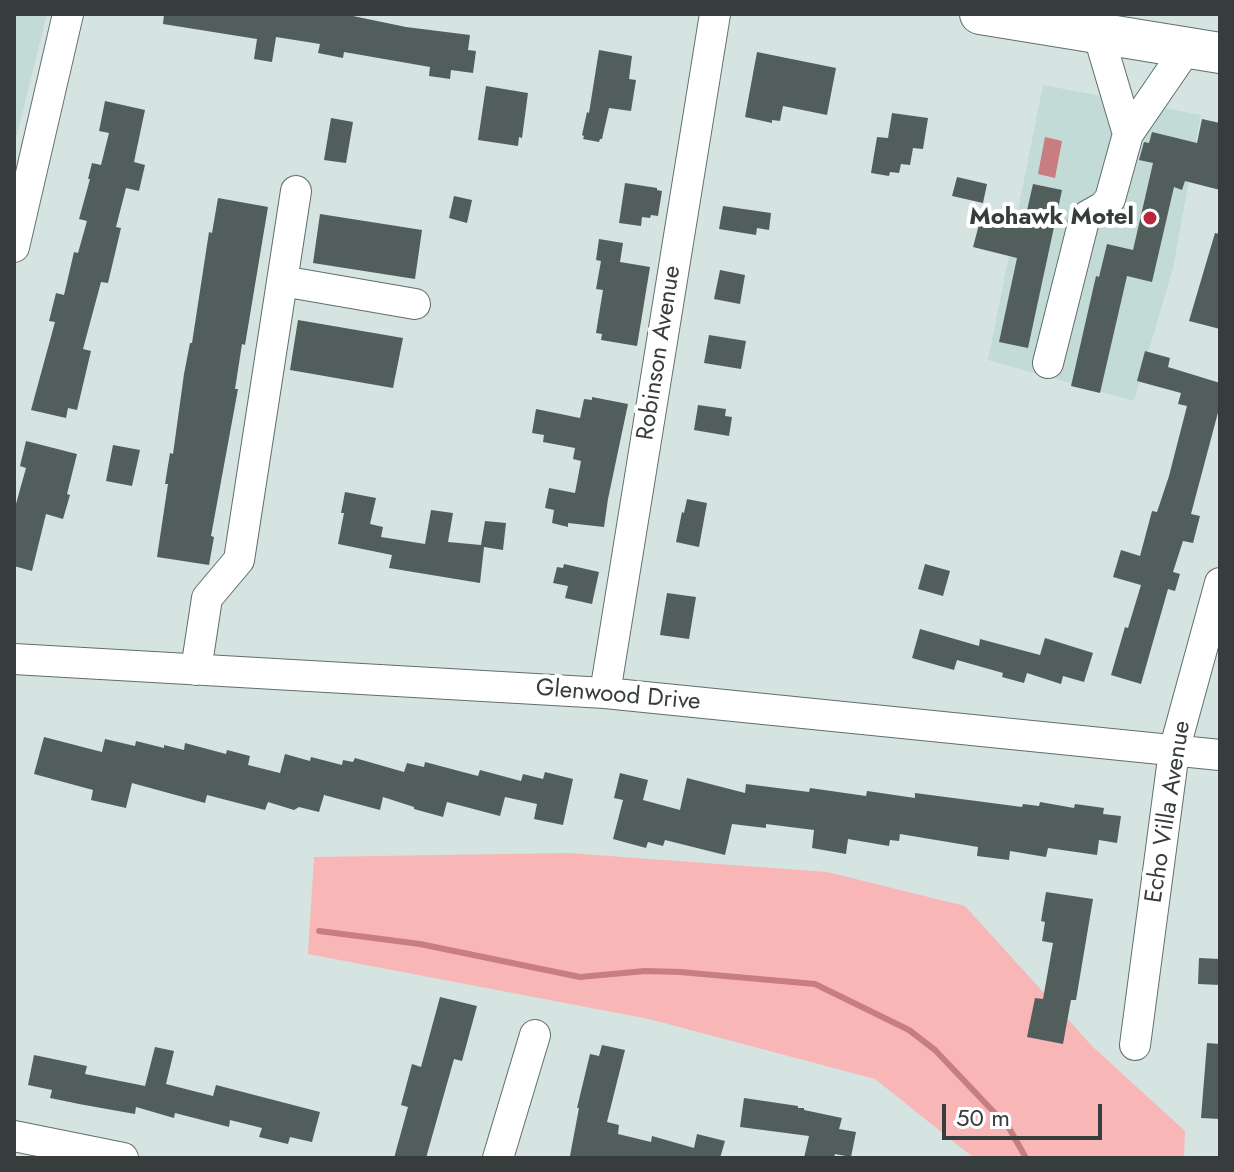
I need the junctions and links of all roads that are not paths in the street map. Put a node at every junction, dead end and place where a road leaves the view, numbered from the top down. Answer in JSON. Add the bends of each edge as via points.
{"nodes":[{"id":1,"x":68,"y":14,"type":"edge"},
{"id":2,"x":715,"y":14,"type":"edge"},
{"id":3,"x":980,"y":14,"type":"edge"},
{"id":4,"x":1098,"y":33,"type":"junction"},
{"id":5,"x":1203,"y":51,"type":"edge"},
{"id":6,"x":1128,"y":134,"type":"junction"},
{"id":7,"x":296,"y":191,"type":"dead end"},
{"id":8,"x":14,"y":247,"type":"edge"},
{"id":9,"x":282,"y":281,"type":"junction"},
{"id":10,"x":415,"y":304,"type":"dead end"},
{"id":11,"x":1048,"y":363,"type":"dead end"},
{"id":12,"x":1220,"y":583,"type":"edge"},
{"id":13,"x":14,"y":659,"type":"edge"},
{"id":14,"x":196,"y":670,"type":"junction"},
{"id":15,"x":605,"y":693,"type":"junction"},
{"id":16,"x":1174,"y":751,"type":"junction"},
{"id":17,"x":1220,"y":755,"type":"edge"},
{"id":18,"x":535,"y":1035,"type":"dead end"},
{"id":19,"x":1135,"y":1045,"type":"dead end"},
{"id":20,"x":14,"y":1136,"type":"edge"},
{"id":21,"x":123,"y":1158,"type":"edge"},
{"id":22,"x":498,"y":1158,"type":"edge"}],
"edges":[{"from":1,"to":8,"type":"street"},
{"from":2,"to":15,"type":"street","name":"Robinson Avenue"},
{"from":3,"to":4,"type":"main road"},
{"from":4,"to":5,"type":"main road"},
{"from":4,"to":6,"type":"street"},
{"from":5,"to":6,"type":"street"},
{"from":6,"to":11,"type":"street","via":[[1110,199],[1083,224]]},
{"from":7,"to":9,"type":"street"},
{"from":9,"to":10,"type":"street"},
{"from":9,"to":14,"type":"street","via":[[239,560],[207,598]]},
{"from":12,"to":16,"type":"street","name":"Echo Villa Avenue"},
{"from":13,"to":14,"type":"street","name":"Glenwood Drive"},
{"from":14,"to":15,"type":"street","name":"Glenwood Drive"},
{"from":15,"to":16,"type":"street","name":"Glenwood Drive"},
{"from":16,"to":17,"type":"street","name":"Glenwood Drive"},
{"from":16,"to":19,"type":"street","name":"Echo Villa Avenue"},
{"from":18,"to":22,"type":"street"},
{"from":20,"to":21,"type":"street"}]}
